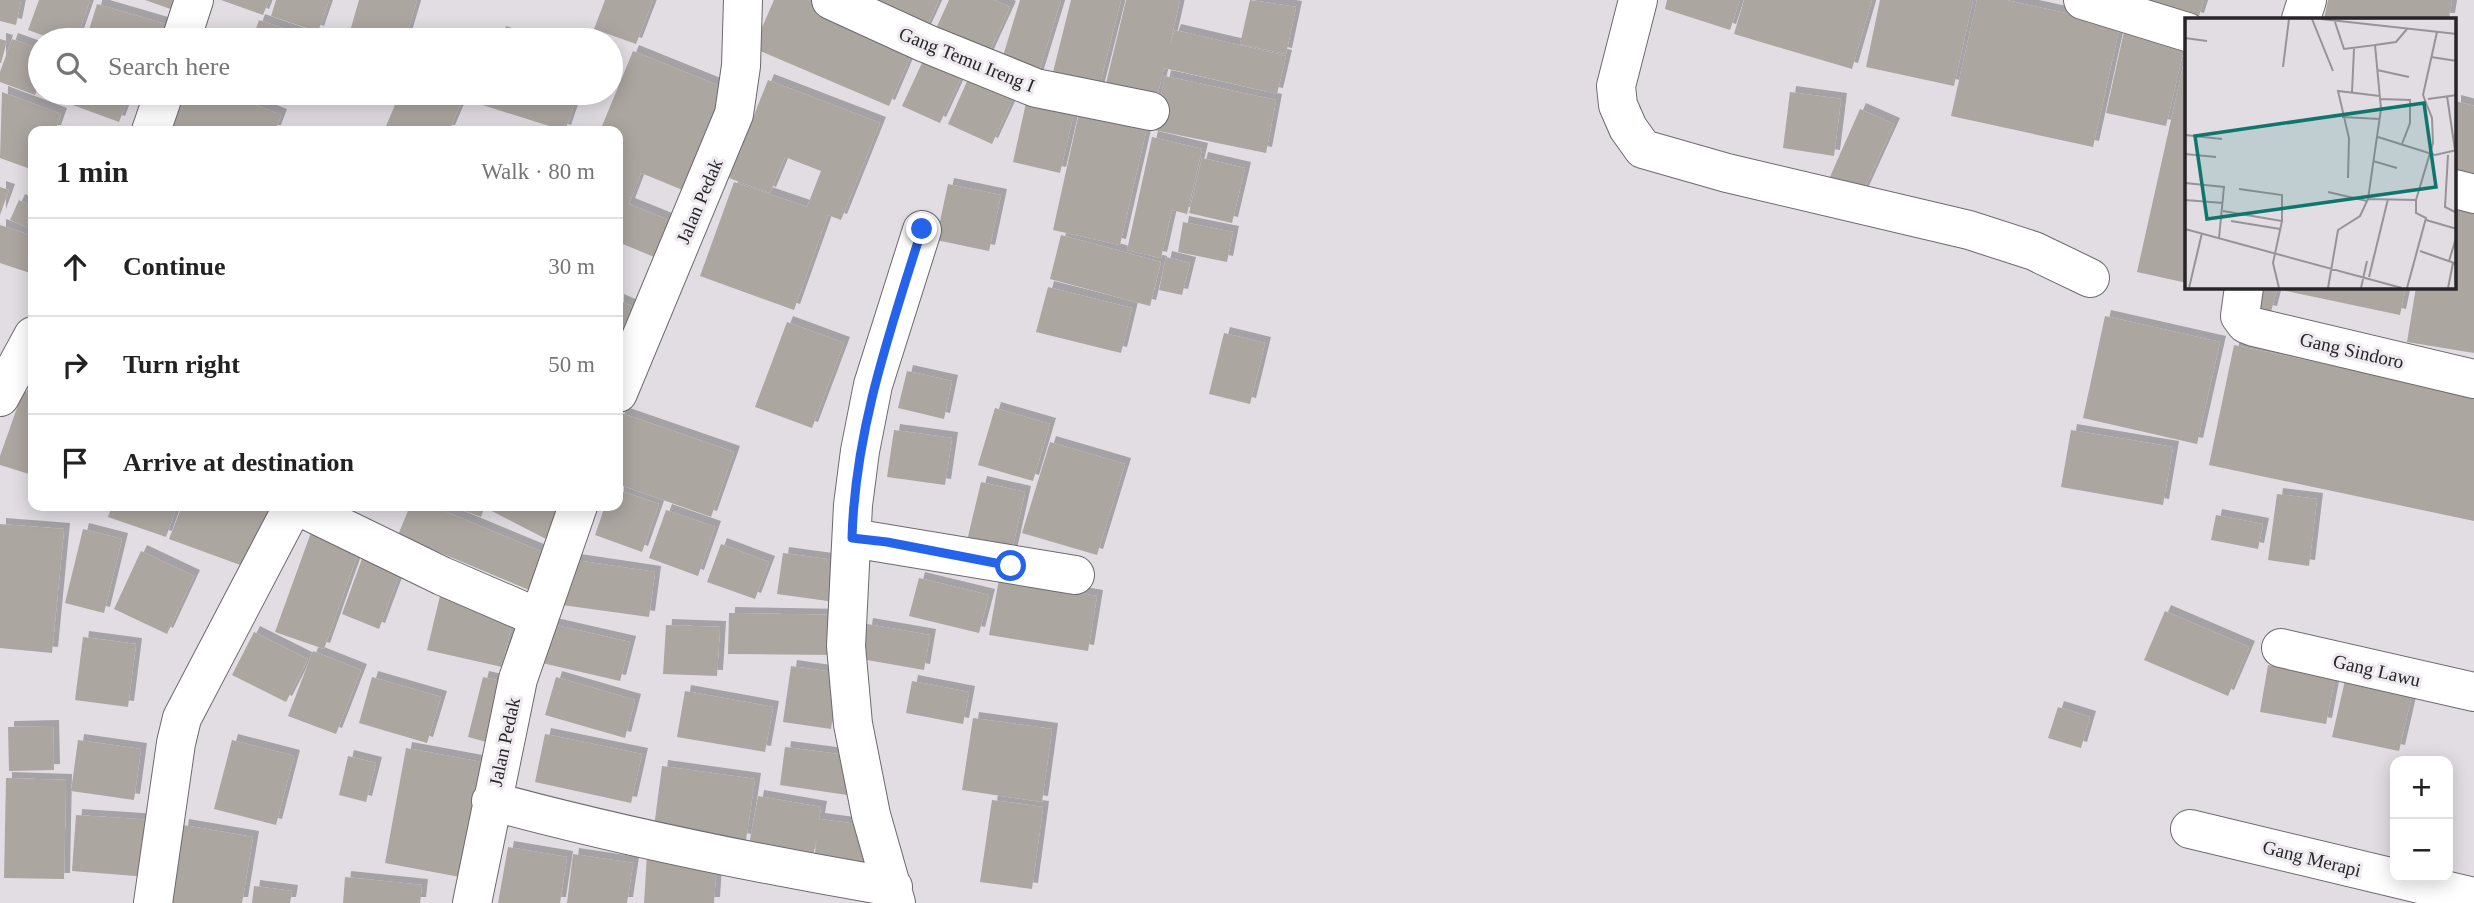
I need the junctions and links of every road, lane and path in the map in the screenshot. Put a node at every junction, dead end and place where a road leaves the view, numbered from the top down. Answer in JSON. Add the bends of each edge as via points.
{"nodes":[{"id":1,"x":194,"y":0,"type":"edge"},
{"id":2,"x":743,"y":0,"type":"edge"},
{"id":3,"x":831,"y":0,"type":"edge"},
{"id":4,"x":1638,"y":0,"type":"edge"},
{"id":5,"x":2083,"y":0,"type":"edge"},
{"id":6,"x":2307,"y":0,"type":"edge"},
{"id":7,"x":2301,"y":18,"type":"edge"},
{"id":8,"x":185,"y":28,"type":"edge"},
{"id":9,"x":2185,"y":31,"type":"edge"},
{"id":10,"x":160,"y":105,"type":"edge"},
{"id":11,"x":1150,"y":111,"type":"dead end"},
{"id":12,"x":153,"y":126,"type":"edge"},
{"id":13,"x":2456,"y":189,"type":"edge"},
{"id":14,"x":2474,"y":194,"type":"edge"},
{"id":15,"x":922,"y":229,"type":"dead end"},
{"id":16,"x":2090,"y":278,"type":"dead end"},
{"id":17,"x":2241,"y":298,"type":"edge"},
{"id":18,"x":21,"y":354,"type":"edge"},
{"id":19,"x":623,"y":369,"type":"edge"},
{"id":20,"x":2474,"y":379,"type":"edge"},
{"id":21,"x":0,"y":397,"type":"edge"},
{"id":22,"x":292,"y":511,"type":"edge"},
{"id":23,"x":306,"y":511,"type":"edge"},
{"id":24,"x":576,"y":511,"type":"edge"},
{"id":25,"x":852,"y":538,"type":"junction"},
{"id":26,"x":1075,"y":575,"type":"dead end"},
{"id":27,"x":539,"y":618,"type":"junction"},
{"id":28,"x":2281,"y":648,"type":"dead end"},
{"id":29,"x":2474,"y":692,"type":"edge"},
{"id":30,"x":491,"y":800,"type":"junction"},
{"id":31,"x":2190,"y":829,"type":"dead end"},
{"id":32,"x":895,"y":895,"type":"edge"},
{"id":33,"x":2474,"y":897,"type":"edge"},
{"id":34,"x":153,"y":903,"type":"edge"},
{"id":35,"x":472,"y":903,"type":"edge"}],
"edges":[{"from":1,"to":8,"type":"street"},
{"from":2,"to":19,"type":"street","name":"Jalan Pedak","via":[[734,114]]},
{"from":3,"to":11,"type":"street","name":"Gang Temu Ireng I","via":[[1036,88]]},
{"from":4,"to":16,"type":"street","via":[[1616,86],[1618,105],[1643,149],[1969,230],[2034,251]]},
{"from":5,"to":9,"type":"street"},
{"from":6,"to":7,"type":"street"},
{"from":10,"to":12,"type":"street"},
{"from":13,"to":14,"type":"street"},
{"from":15,"to":25,"type":"street","via":[[873,385],[860,451]]},
{"from":17,"to":20,"type":"street","name":"Gang Sindoro","via":[[2242,320],[2254,327]]},
{"from":18,"to":21,"type":"street"},
{"from":22,"to":34,"type":"street","via":[[182,718]]},
{"from":23,"to":27,"type":"street"},
{"from":24,"to":27,"type":"street","name":"Jalan Pedak"},
{"from":25,"to":26,"type":"street"},
{"from":25,"to":32,"type":"street","via":[[846,646],[853,724],[871,815]]},
{"from":27,"to":30,"type":"street","name":"Jalan Pedak","via":[[518,679]]},
{"from":28,"to":29,"type":"street","name":"Gang Lawu"},
{"from":30,"to":32,"type":"street","via":[[597,830]]},
{"from":30,"to":35,"type":"street","name":"Jalan Pedak"},
{"from":31,"to":33,"type":"street","name":"Gang Merapi"}]}
